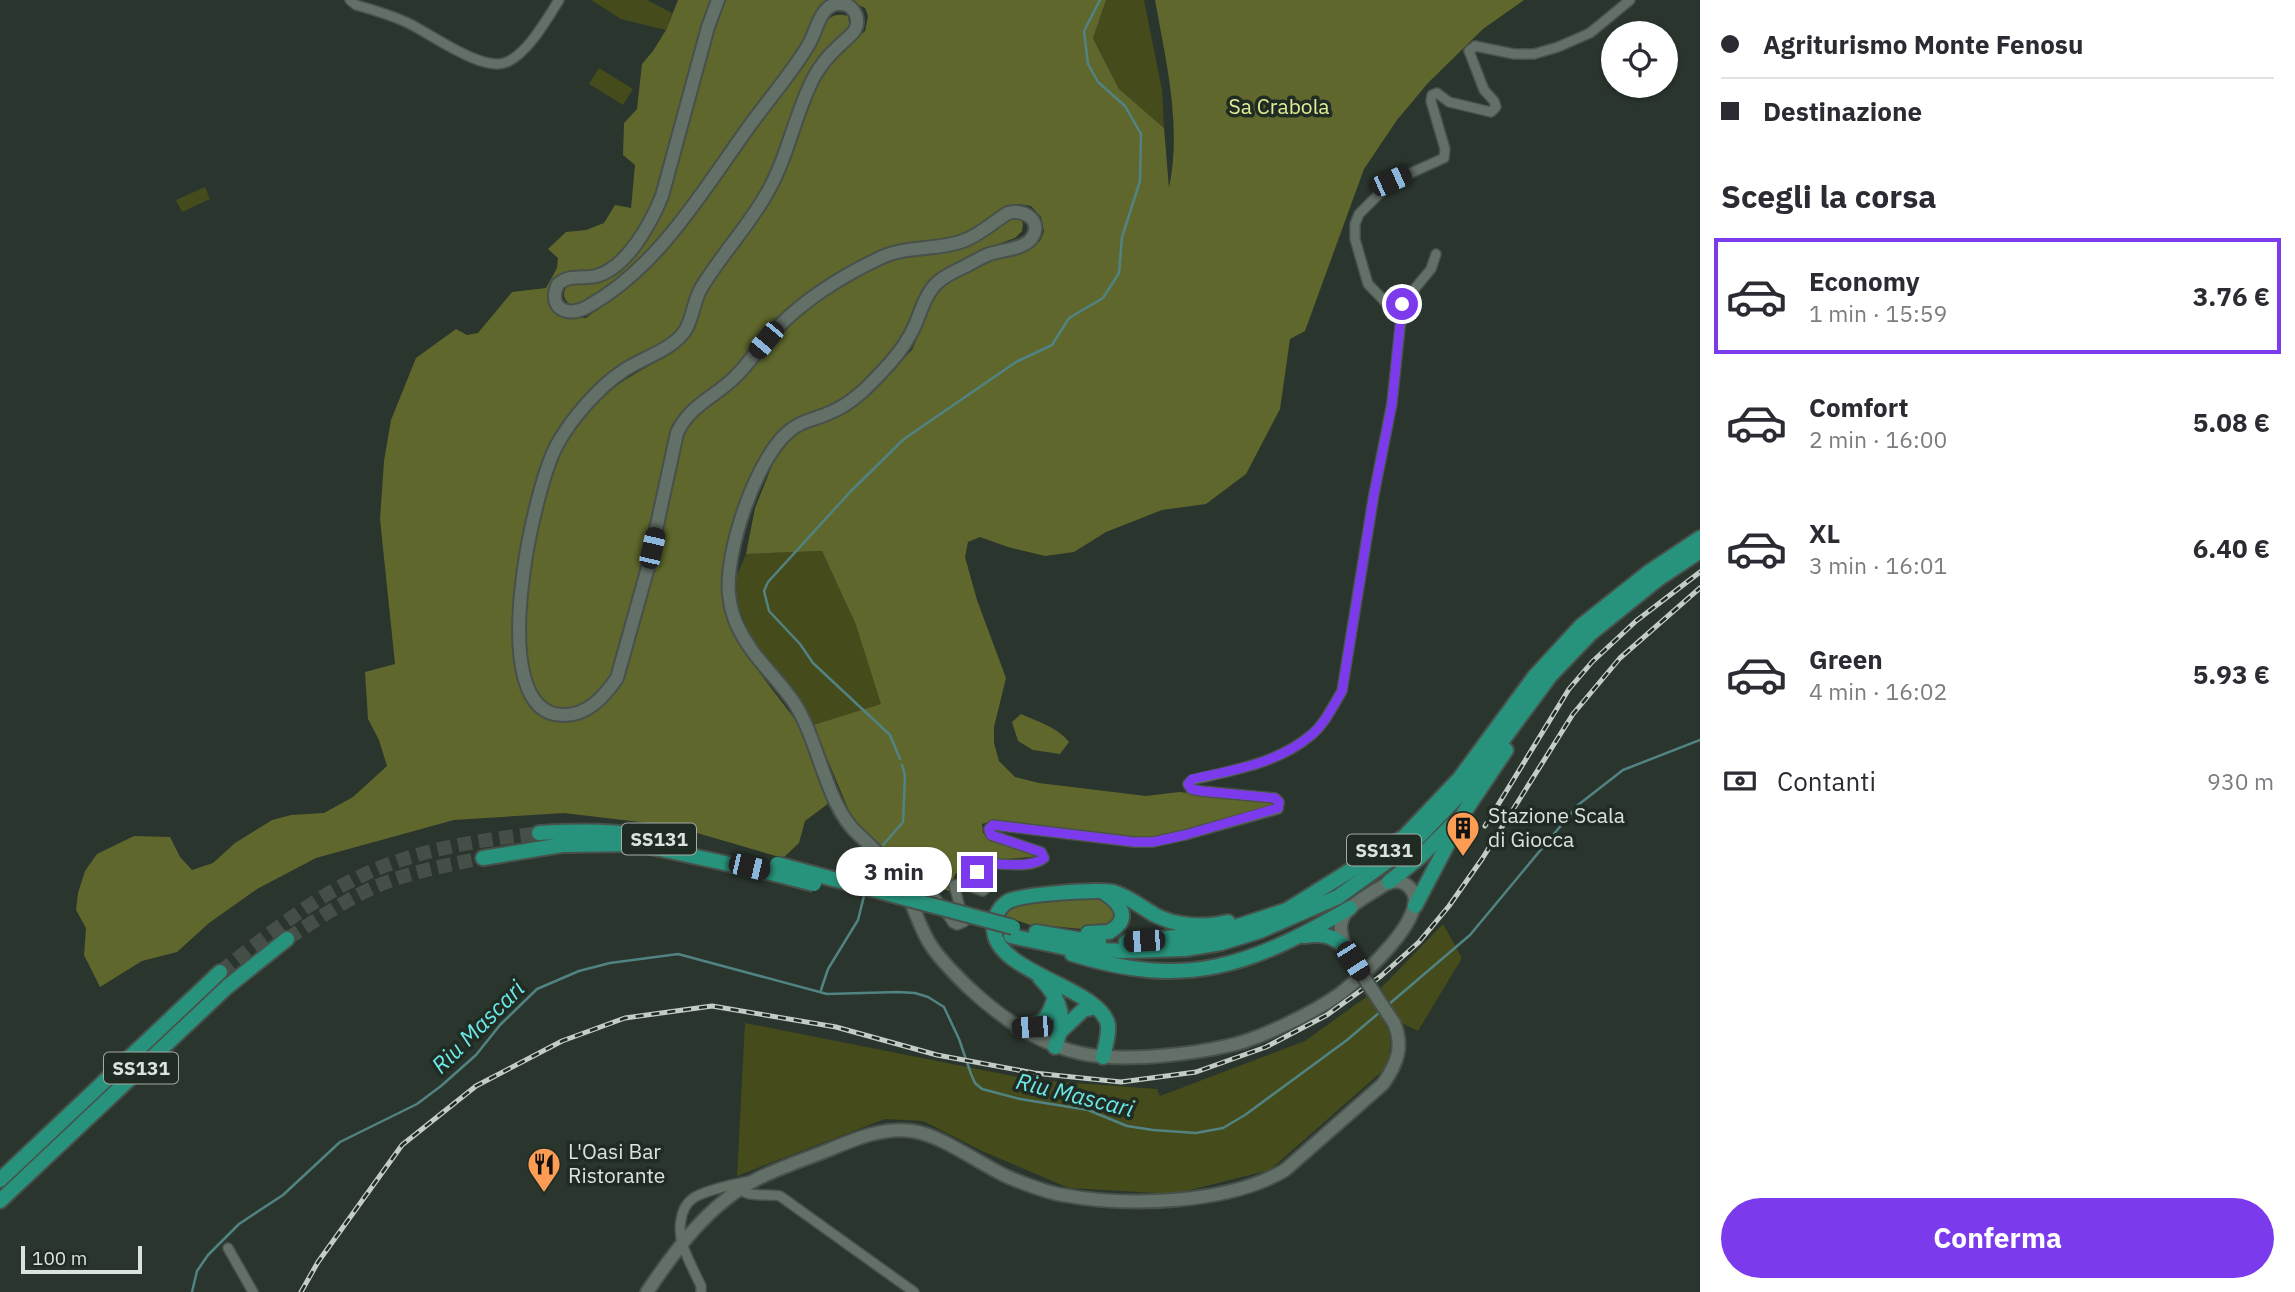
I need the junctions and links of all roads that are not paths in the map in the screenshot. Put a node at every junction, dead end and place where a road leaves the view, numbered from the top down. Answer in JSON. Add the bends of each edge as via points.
{"nodes":[{"id":1,"x":350,"y":0,"type":"edge"},
{"id":2,"x":559,"y":0,"type":"edge"},
{"id":3,"x":718,"y":0,"type":"edge"},
{"id":4,"x":1630,"y":0,"type":"edge"},
{"id":5,"x":1436,"y":254,"type":"dead end"},
{"id":6,"x":1401,"y":318,"type":"junction"},
{"id":7,"x":1700,"y":538,"type":"edge"},
{"id":8,"x":1700,"y":551,"type":"edge"},
{"id":9,"x":1525,"y":710,"type":"junction"},
{"id":10,"x":1465,"y":811,"type":"junction"},
{"id":11,"x":539,"y":833,"type":"tunnel mouth"},
{"id":12,"x":483,"y":858,"type":"tunnel mouth"},
{"id":13,"x":776,"y":869,"type":"junction"},
{"id":14,"x":1389,"y":882,"type":"junction"},
{"id":15,"x":905,"y":889,"type":"junction"},
{"id":16,"x":1100,"y":891,"type":"junction"},
{"id":17,"x":1415,"y":906,"type":"junction"},
{"id":18,"x":1350,"y":908,"type":"junction"},
{"id":19,"x":1287,"y":910,"type":"junction"},
{"id":20,"x":1015,"y":932,"type":"junction"},
{"id":21,"x":287,"y":939,"type":"tunnel mouth"},
{"id":22,"x":1293,"y":939,"type":"junction"},
{"id":23,"x":1343,"y":945,"type":"junction"},
{"id":24,"x":1032,"y":970,"type":"junction"},
{"id":25,"x":220,"y":972,"type":"tunnel mouth"},
{"id":26,"x":1055,"y":996,"type":"junction"},
{"id":27,"x":1095,"y":1007,"type":"junction"},
{"id":28,"x":1018,"y":1028,"type":"junction"},
{"id":29,"x":1061,"y":1031,"type":"junction"},
{"id":30,"x":1055,"y":1047,"type":"junction"},
{"id":31,"x":1103,"y":1057,"type":"junction"},
{"id":32,"x":0,"y":1180,"type":"edge"},
{"id":33,"x":755,"y":1180,"type":"junction"},
{"id":34,"x":741,"y":1190,"type":"junction"},
{"id":35,"x":0,"y":1201,"type":"edge"},
{"id":36,"x":682,"y":1243,"type":"junction"},
{"id":37,"x":228,"y":1248,"type":"dead end"},
{"id":38,"x":253,"y":1292,"type":"edge"},
{"id":39,"x":647,"y":1292,"type":"edge"},
{"id":40,"x":701,"y":1292,"type":"edge"},
{"id":41,"x":914,"y":1292,"type":"edge"}],
"edges":[{"from":1,"to":2,"type":"street","via":[[409,23],[477,60],[497,65],[519,56]]},
{"from":3,"to":15,"type":"main road","via":[[652,221],[627,255],[609,270],[558,284],[555,298],[565,311],[578,312],[605,297],[640,268],[695,204],[810,43],[825,10],[836,4],[848,6],[856,15],[856,27],[814,77],[769,191],[700,290],[685,330],[660,351],[623,371],[579,411],[557,444],[538,495],[519,605],[522,669],[540,708],[558,715],[575,715],[606,694],[617,678],[647,571],[677,433],[697,405],[736,376],[777,327],[849,274],[883,257],[963,241],[1011,212],[1026,213],[1035,227],[1028,242],[988,255],[938,282],[890,363],[850,402],[804,421],[773,447],[741,517],[730,564],[729,593],[735,620],[750,651],[793,701],[809,728],[850,827],[877,852]]},
{"from":4,"to":6,"type":"street","via":[[1590,33],[1546,51],[1514,54],[1475,46],[1469,51],[1484,90],[1494,101],[1496,107],[1491,112],[1432,94],[1444,158],[1391,181],[1355,224],[1368,284]]},
{"from":5,"to":6,"type":"street","via":[[1431,269],[1402,304]]},
{"from":6,"to":15,"type":"street","via":[[1392,404],[1342,691],[1312,735],[1287,752],[1192,779],[1188,784],[1201,791],[1275,798],[1278,808],[1153,842],[993,825],[991,835],[1041,852],[1044,858],[1014,865],[979,864],[976,871],[988,886],[983,891],[954,885],[964,922],[957,925],[922,878]]},
{"from":7,"to":19,"type":"highway","number":"SS131","via":[[1581,626],[1535,676],[1460,778],[1404,837]]},
{"from":8,"to":9,"type":"highway","number":"SS131","via":[[1591,633]]},
{"from":9,"to":10,"type":"highway","via":[[1511,743]]},
{"from":9,"to":20,"type":"highway","number":"SS131","via":[[1471,783],[1414,842],[1338,897],[1259,931],[1185,949],[1072,949]]},
{"from":10,"to":14,"type":"highway","via":[[1419,859]]},
{"from":10,"to":17,"type":"highway"},
{"from":11,"to":13,"type":"highway","number":"SS131","via":[[638,834]]},
{"from":12,"to":13,"type":"highway","number":"SS131","via":[[562,845],[637,844]]},
{"from":13,"to":20,"type":"highway","number":"SS131","bridge":true},
{"from":14,"to":17,"type":"main road","via":[[1408,886],[1415,894]]},
{"from":14,"to":18,"type":"main road"},
{"from":15,"to":28,"type":"main road","via":[[930,944],[948,967]]},
{"from":16,"to":19,"type":"highway","via":[[1114,892],[1158,917],[1191,924],[1219,924]]},
{"from":16,"to":20,"type":"highway","via":[[1121,908],[1121,922],[1110,932]]},
{"from":16,"to":24,"type":"highway","via":[[1024,897],[1006,903],[994,922],[994,933],[1000,948]]},
{"from":17,"to":31,"type":"main road","via":[[1380,960],[1339,995],[1288,1024],[1230,1046]]},
{"from":18,"to":22,"type":"highway"},
{"from":18,"to":23,"type":"main road","via":[[1339,925]]},
{"from":19,"to":20,"type":"highway","number":"SS131","via":[[1186,938],[1122,942]]},
{"from":20,"to":22,"type":"highway","via":[[1096,962],[1159,972],[1236,963]]},
{"from":21,"to":35,"type":"highway","number":"SS131","via":[[227,987]]},
{"from":22,"to":23,"type":"highway","via":[[1324,934]]},
{"from":23,"to":33,"type":"main road","bridge":true,"via":[[1394,1023],[1399,1036],[1394,1069],[1383,1084],[1268,1180],[1246,1188],[1154,1202],[1086,1199],[1019,1182],[932,1136],[896,1130],[873,1133]]},
{"from":24,"to":26,"type":"highway"},
{"from":24,"to":27,"type":"highway"},
{"from":25,"to":32,"type":"highway","number":"SS131"},
{"from":26,"to":28,"type":"highway","via":[[1044,1021]]},
{"from":26,"to":29,"type":"highway","via":[[1061,1010]]},
{"from":27,"to":29,"type":"highway","via":[[1083,1010]]},
{"from":27,"to":31,"type":"highway","via":[[1108,1023]]},
{"from":28,"to":30,"type":"main road"},
{"from":29,"to":30,"type":"highway"},
{"from":30,"to":31,"type":"main road"},
{"from":33,"to":34,"type":"main road"},
{"from":33,"to":36,"type":"street","via":[[692,1199],[680,1223]]},
{"from":34,"to":36,"type":"main road"},
{"from":34,"to":41,"type":"street","via":[[747,1195],[780,1196]]},
{"from":36,"to":39,"type":"main road"},
{"from":36,"to":40,"type":"street"},
{"from":37,"to":38,"type":"street"}]}
